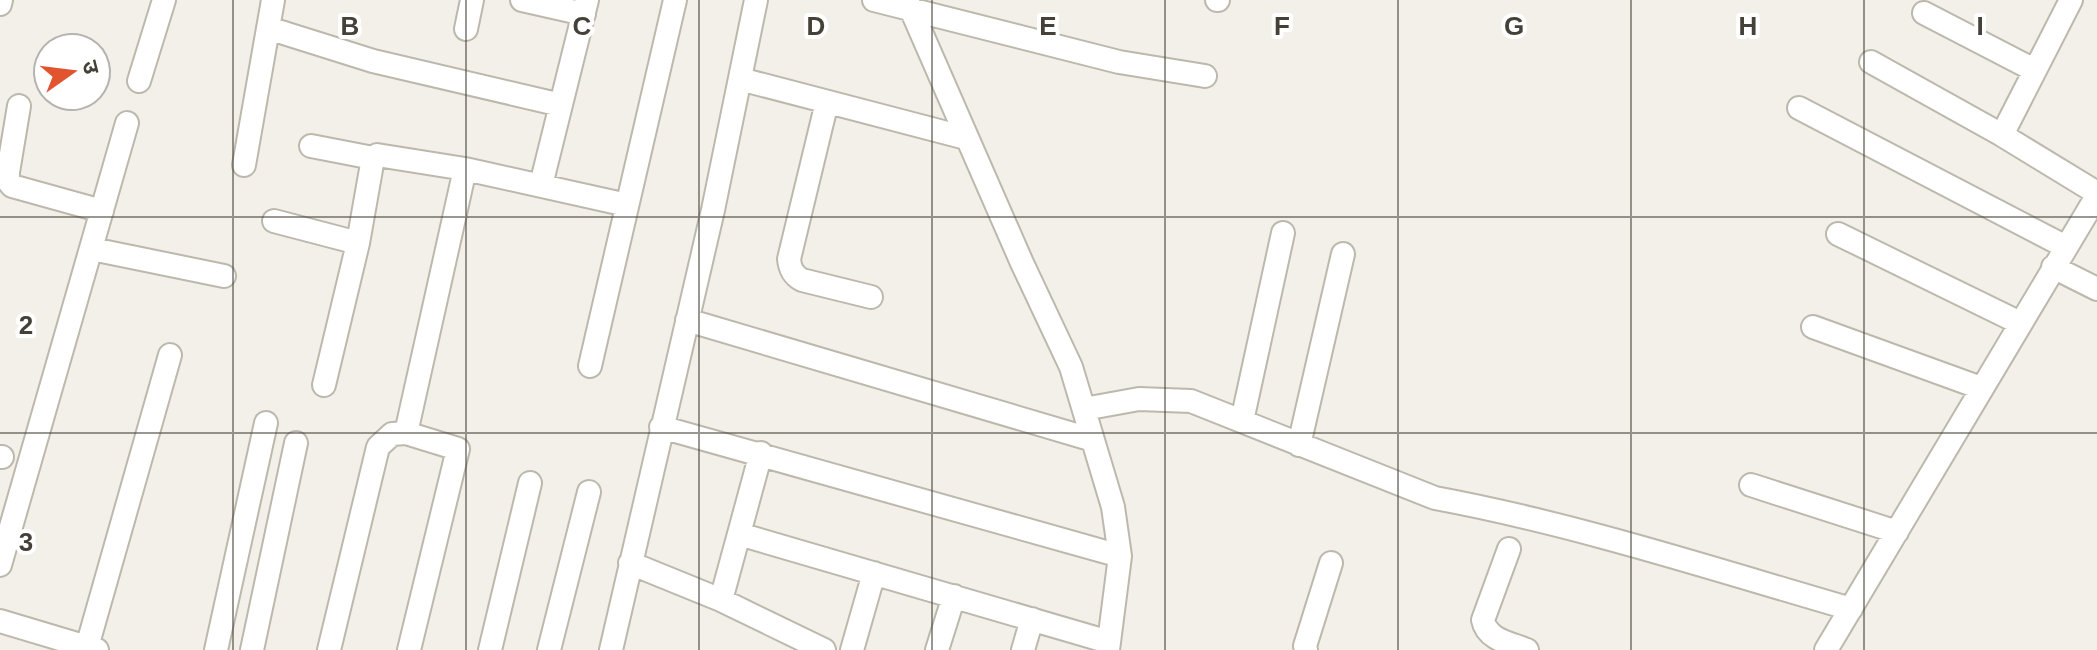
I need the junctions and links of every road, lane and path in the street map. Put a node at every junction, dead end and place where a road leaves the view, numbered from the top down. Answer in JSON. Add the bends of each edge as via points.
{"nodes":[{"id":1,"x":164,"y":0,"type":"edge"},
{"id":2,"x":273,"y":0,"type":"edge"},
{"id":3,"x":472,"y":0,"type":"edge"},
{"id":4,"x":522,"y":0,"type":"edge"},
{"id":5,"x":675,"y":0,"type":"edge"},
{"id":6,"x":756,"y":0,"type":"edge"},
{"id":7,"x":874,"y":0,"type":"edge"},
{"id":8,"x":2071,"y":0,"type":"edge"},
{"id":9,"x":909,"y":5,"type":"edge"},
{"id":10,"x":585,"y":7,"type":"edge"},
{"id":11,"x":1924,"y":13,"type":"dead end"},
{"id":12,"x":268,"y":28,"type":"junction"},
{"id":13,"x":466,"y":29,"type":"dead end"},
{"id":14,"x":1871,"y":62,"type":"dead end"},
{"id":15,"x":2034,"y":70,"type":"junction"},
{"id":16,"x":1205,"y":76,"type":"dead end"},
{"id":17,"x":740,"y":79,"type":"junction"},
{"id":18,"x":139,"y":81,"type":"dead end"},
{"id":19,"x":827,"y":102,"type":"junction"},
{"id":20,"x":561,"y":105,"type":"junction"},
{"id":21,"x":19,"y":106,"type":"dead end"},
{"id":22,"x":1799,"y":108,"type":"dead end"},
{"id":23,"x":127,"y":123,"type":"dead end"},
{"id":24,"x":2002,"y":135,"type":"junction"},
{"id":25,"x":966,"y":138,"type":"junction"},
{"id":26,"x":311,"y":146,"type":"dead end"},
{"id":27,"x":373,"y":158,"type":"junction"},
{"id":28,"x":244,"y":165,"type":"dead end"},
{"id":29,"x":465,"y":169,"type":"junction"},
{"id":30,"x":541,"y":185,"type":"junction"},
{"id":31,"x":2097,"y":194,"type":"edge"},
{"id":32,"x":627,"y":205,"type":"junction"},
{"id":33,"x":102,"y":211,"type":"junction"},
{"id":34,"x":274,"y":221,"type":"dead end"},
{"id":35,"x":1283,"y":233,"type":"dead end"},
{"id":36,"x":1838,"y":234,"type":"dead end"},
{"id":37,"x":358,"y":243,"type":"junction"},
{"id":38,"x":2066,"y":247,"type":"junction"},
{"id":39,"x":92,"y":249,"type":"junction"},
{"id":40,"x":1343,"y":254,"type":"dead end"},
{"id":41,"x":2053,"y":267,"type":"junction"},
{"id":42,"x":224,"y":276,"type":"dead end"},
{"id":43,"x":2097,"y":289,"type":"edge"},
{"id":44,"x":871,"y":297,"type":"dead end"},
{"id":45,"x":687,"y":320,"type":"junction"},
{"id":46,"x":2020,"y":323,"type":"junction"},
{"id":47,"x":1813,"y":327,"type":"dead end"},
{"id":48,"x":170,"y":355,"type":"dead end"},
{"id":49,"x":590,"y":366,"type":"dead end"},
{"id":50,"x":324,"y":385,"type":"dead end"},
{"id":51,"x":1981,"y":388,"type":"junction"},
{"id":52,"x":1084,"y":409,"type":"junction"},
{"id":53,"x":1242,"y":421,"type":"junction"},
{"id":54,"x":266,"y":423,"type":"dead end"},
{"id":55,"x":661,"y":427,"type":"junction"},
{"id":56,"x":406,"y":433,"type":"junction"},
{"id":57,"x":1093,"y":440,"type":"junction"},
{"id":58,"x":296,"y":443,"type":"dead end"},
{"id":59,"x":1299,"y":445,"type":"junction"},
{"id":60,"x":761,"y":453,"type":"junction"},
{"id":61,"x":530,"y":483,"type":"dead end"},
{"id":62,"x":1751,"y":485,"type":"dead end"},
{"id":63,"x":589,"y":492,"type":"dead end"},
{"id":64,"x":1897,"y":532,"type":"junction"},
{"id":65,"x":739,"y":534,"type":"junction"},
{"id":66,"x":1509,"y":549,"type":"dead end"},
{"id":67,"x":1120,"y":556,"type":"junction"},
{"id":68,"x":630,"y":563,"type":"junction"},
{"id":69,"x":1331,"y":563,"type":"dead end"},
{"id":70,"x":0,"y":565,"type":"edge"},
{"id":71,"x":874,"y":573,"type":"junction"},
{"id":72,"x":954,"y":596,"type":"junction"},
{"id":73,"x":721,"y":600,"type":"junction"},
{"id":74,"x":1851,"y":609,"type":"junction"},
{"id":75,"x":1032,"y":619,"type":"junction"},
{"id":76,"x":0,"y":621,"type":"edge"},
{"id":77,"x":1108,"y":646,"type":"edge"},
{"id":78,"x":92,"y":649,"type":"edge"},
{"id":79,"x":216,"y":650,"type":"edge"},
{"id":80,"x":252,"y":650,"type":"edge"},
{"id":81,"x":329,"y":650,"type":"edge"},
{"id":82,"x":409,"y":650,"type":"edge"},
{"id":83,"x":490,"y":650,"type":"edge"},
{"id":84,"x":549,"y":650,"type":"edge"},
{"id":85,"x":611,"y":650,"type":"edge"},
{"id":86,"x":824,"y":650,"type":"edge"},
{"id":87,"x":852,"y":650,"type":"edge"},
{"id":88,"x":937,"y":650,"type":"edge"},
{"id":89,"x":1023,"y":650,"type":"edge"},
{"id":90,"x":1306,"y":650,"type":"edge"},
{"id":91,"x":1527,"y":650,"type":"edge"},
{"id":92,"x":1826,"y":650,"type":"edge"}],
"edges":[{"from":1,"to":18,"type":"street"},
{"from":2,"to":12,"type":"street"},
{"from":3,"to":13,"type":"street"},
{"from":4,"to":10,"type":"street"},
{"from":5,"to":32,"type":"street"},
{"from":6,"to":17,"type":"street"},
{"from":7,"to":9,"type":"street"},
{"from":8,"to":15,"type":"street"},
{"from":9,"to":16,"type":"street","via":[[1119,62]]},
{"from":9,"to":25,"type":"street"},
{"from":10,"to":20,"type":"street"},
{"from":11,"to":15,"type":"street"},
{"from":12,"to":20,"type":"street","via":[[373,61]]},
{"from":12,"to":28,"type":"street"},
{"from":14,"to":24,"type":"street"},
{"from":15,"to":24,"type":"street"},
{"from":17,"to":19,"type":"street"},
{"from":17,"to":45,"type":"street"},
{"from":19,"to":25,"type":"street"},
{"from":19,"to":44,"type":"street","via":[[790,266],[802,280]]},
{"from":20,"to":30,"type":"street"},
{"from":21,"to":33,"type":"street","via":[[8,181]]},
{"from":22,"to":38,"type":"street"},
{"from":23,"to":33,"type":"street"},
{"from":24,"to":31,"type":"street"},
{"from":25,"to":52,"type":"street","via":[[1071,367]]},
{"from":26,"to":27,"type":"street"},
{"from":27,"to":29,"type":"street","via":[[392,156]]},
{"from":27,"to":37,"type":"street"},
{"from":29,"to":30,"type":"street"},
{"from":29,"to":56,"type":"street"},
{"from":30,"to":32,"type":"street"},
{"from":31,"to":38,"type":"street"},
{"from":32,"to":49,"type":"street"},
{"from":33,"to":39,"type":"street"},
{"from":34,"to":37,"type":"street"},
{"from":35,"to":53,"type":"street"},
{"from":36,"to":46,"type":"street"},
{"from":37,"to":50,"type":"street"},
{"from":38,"to":41,"type":"street"},
{"from":39,"to":42,"type":"street"},
{"from":39,"to":70,"type":"street"},
{"from":40,"to":59,"type":"street"},
{"from":41,"to":43,"type":"street"},
{"from":41,"to":46,"type":"street"},
{"from":45,"to":55,"type":"street"},
{"from":45,"to":57,"type":"street"},
{"from":46,"to":51,"type":"street"},
{"from":47,"to":51,"type":"street"},
{"from":48,"to":78,"type":"street"},
{"from":51,"to":64,"type":"street"},
{"from":52,"to":53,"type":"street","via":[[1169,398]]},
{"from":52,"to":57,"type":"street"},
{"from":53,"to":59,"type":"street"},
{"from":54,"to":79,"type":"street"},
{"from":55,"to":60,"type":"street"},
{"from":55,"to":68,"type":"street"},
{"from":56,"to":81,"type":"street","via":[[392,434],[378,447]]},
{"from":56,"to":82,"type":"street","via":[[458,449]]},
{"from":57,"to":67,"type":"street","via":[[1113,507]]},
{"from":58,"to":80,"type":"street"},
{"from":59,"to":74,"type":"street","via":[[1435,498],[1639,547]]},
{"from":60,"to":65,"type":"street"},
{"from":60,"to":67,"type":"street"},
{"from":61,"to":83,"type":"street"},
{"from":62,"to":64,"type":"street"},
{"from":63,"to":84,"type":"street"},
{"from":64,"to":74,"type":"street"},
{"from":65,"to":71,"type":"street"},
{"from":65,"to":73,"type":"street"},
{"from":66,"to":91,"type":"street","via":[[1483,620],[1492,636]]},
{"from":67,"to":77,"type":"street"},
{"from":68,"to":73,"type":"street"},
{"from":68,"to":85,"type":"street"},
{"from":69,"to":90,"type":"street"},
{"from":71,"to":72,"type":"street"},
{"from":71,"to":87,"type":"street"},
{"from":72,"to":75,"type":"street"},
{"from":72,"to":88,"type":"street"},
{"from":73,"to":86,"type":"street"},
{"from":74,"to":92,"type":"street"},
{"from":75,"to":77,"type":"street"},
{"from":75,"to":89,"type":"street"},
{"from":76,"to":78,"type":"street"}]}
